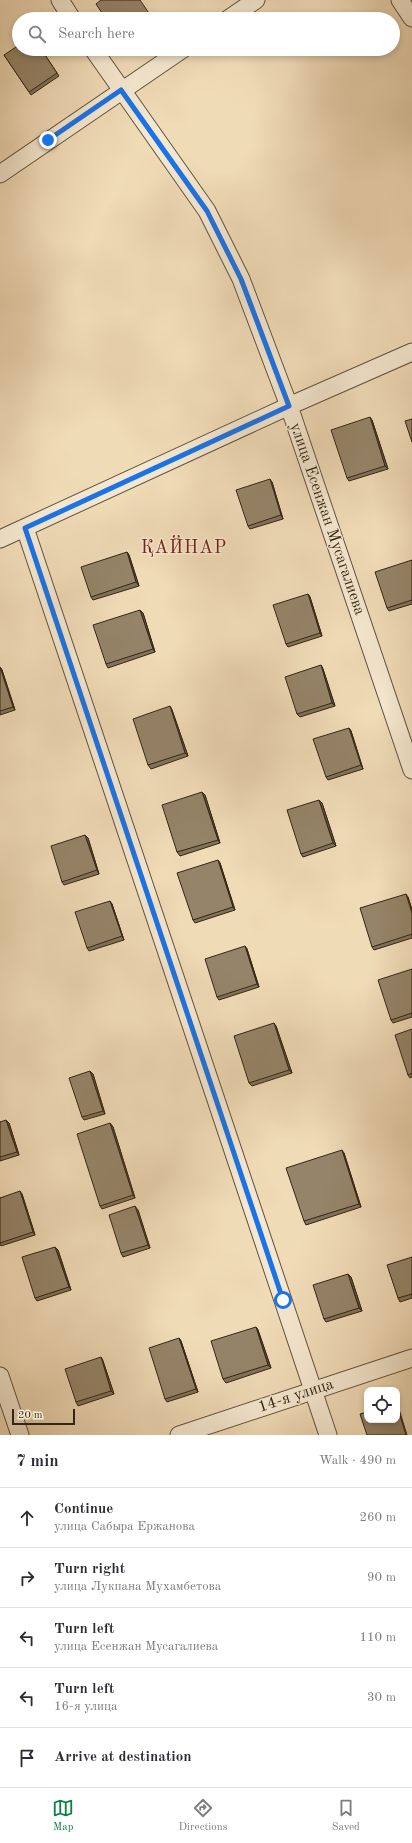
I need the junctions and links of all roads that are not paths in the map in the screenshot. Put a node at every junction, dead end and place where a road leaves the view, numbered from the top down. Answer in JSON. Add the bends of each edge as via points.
{"nodes":[{"id":1,"x":60,"y":0,"type":"edge"},
{"id":2,"x":256,"y":0,"type":"edge"},
{"id":3,"x":400,"y":0,"type":"edge"},
{"id":4,"x":68,"y":12,"type":"edge"},
{"id":5,"x":238,"y":12,"type":"edge"},
{"id":6,"x":412,"y":18,"type":"edge"},
{"id":7,"x":98,"y":56,"type":"edge"},
{"id":8,"x":172,"y":56,"type":"edge"},
{"id":9,"x":121,"y":90,"type":"junction"},
{"id":10,"x":0,"y":174,"type":"edge"},
{"id":11,"x":412,"y":352,"type":"edge"},
{"id":12,"x":289,"y":406,"type":"junction"},
{"id":13,"x":25,"y":528,"type":"junction"},
{"id":14,"x":0,"y":539,"type":"edge"},
{"id":15,"x":412,"y":770,"type":"edge"},
{"id":16,"x":412,"y":1358,"type":"edge"},
{"id":17,"x":0,"y":1376,"type":"edge"},
{"id":18,"x":313,"y":1390,"type":"junction"},
{"id":19,"x":20,"y":1435,"type":"edge"},
{"id":20,"x":180,"y":1435,"type":"edge"},
{"id":21,"x":328,"y":1435,"type":"edge"}],
"edges":[{"from":1,"to":4,"type":"street"},
{"from":2,"to":5,"type":"street"},
{"from":3,"to":6,"type":"street"},
{"from":7,"to":9,"type":"street","name":"улица Есенжан Мусагалиева"},
{"from":8,"to":9,"type":"street"},
{"from":9,"to":10,"type":"street"},
{"from":9,"to":12,"type":"street","name":"улица Есенжан Мусагалиева","via":[[207,211],[241,279]]},
{"from":11,"to":12,"type":"street"},
{"from":12,"to":13,"type":"street"},
{"from":12,"to":15,"type":"street","name":"улица Есенжан Мусагалиева"},
{"from":13,"to":14,"type":"street"},
{"from":13,"to":18,"type":"street"},
{"from":16,"to":18,"type":"street","name":"14-я улица"},
{"from":17,"to":19,"type":"street"},
{"from":18,"to":20,"type":"street","name":"14-я улица"},
{"from":18,"to":21,"type":"street"}]}
